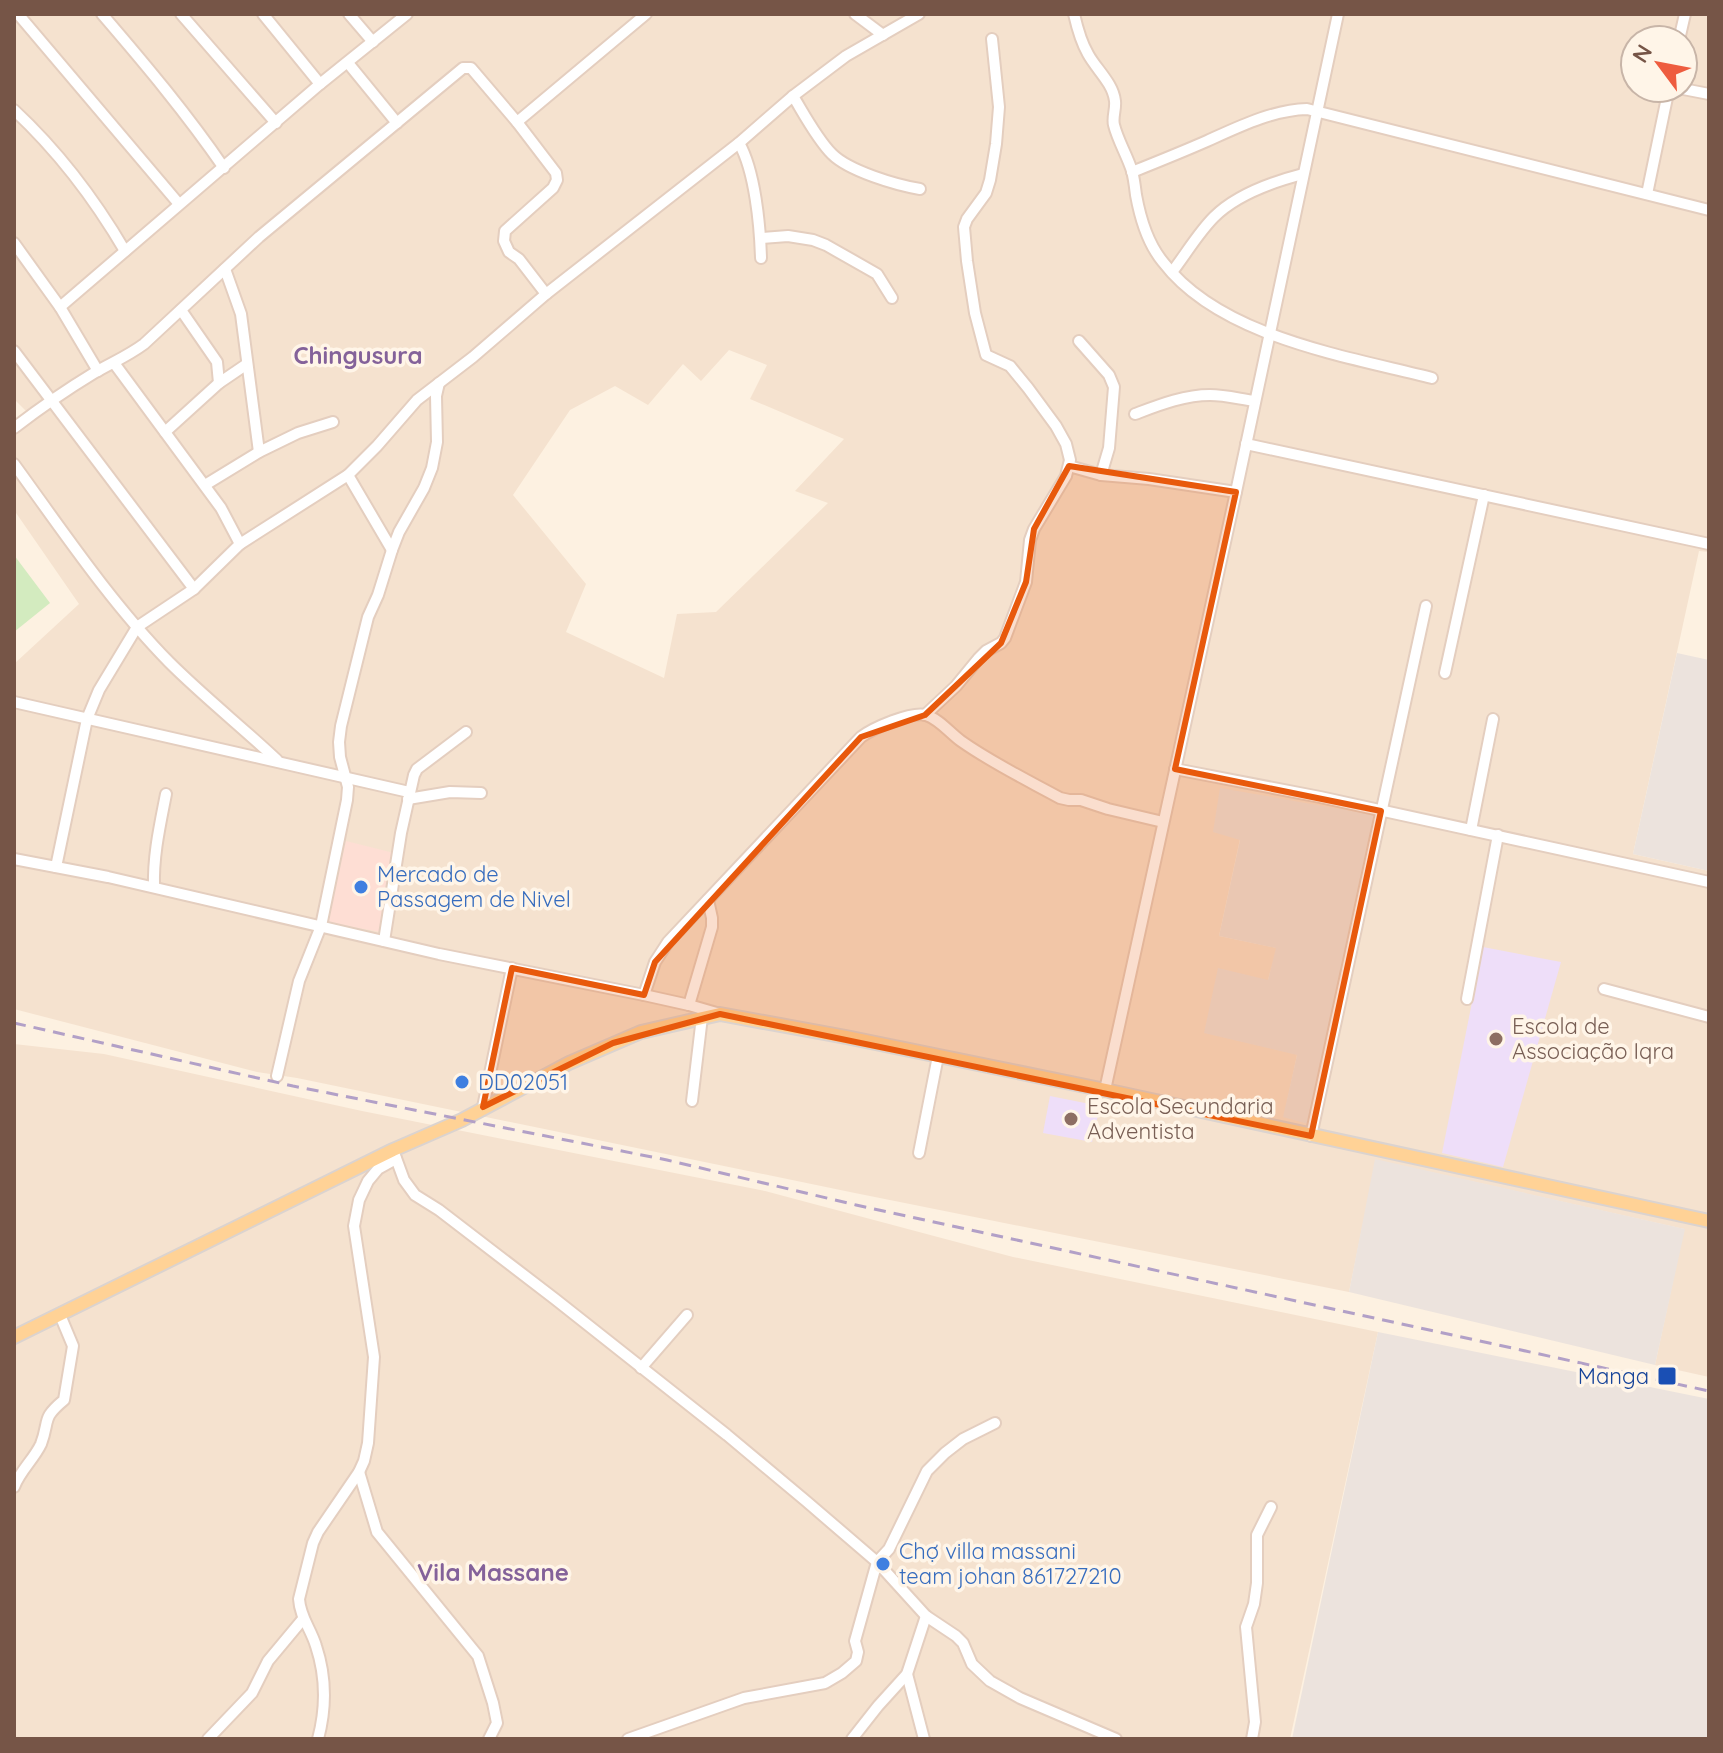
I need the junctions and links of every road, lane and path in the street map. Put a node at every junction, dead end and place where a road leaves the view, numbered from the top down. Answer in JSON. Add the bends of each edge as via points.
{"nodes":[{"id":1,"x":18,"y":14,"type":"edge"},
{"id":2,"x":102,"y":14,"type":"edge"},
{"id":3,"x":181,"y":14,"type":"edge"},
{"id":4,"x":263,"y":14,"type":"edge"},
{"id":5,"x":349,"y":14,"type":"edge"},
{"id":6,"x":407,"y":14,"type":"edge"},
{"id":7,"x":646,"y":14,"type":"edge"},
{"id":8,"x":855,"y":14,"type":"edge"},
{"id":9,"x":919,"y":14,"type":"edge"},
{"id":10,"x":1074,"y":14,"type":"edge"},
{"id":11,"x":1338,"y":14,"type":"edge"},
{"id":12,"x":883,"y":35,"type":"junction"},
{"id":13,"x":992,"y":39,"type":"dead end"},
{"id":14,"x":373,"y":42,"type":"junction"},
{"id":15,"x":348,"y":63,"type":"junction"},
{"id":16,"x":320,"y":84,"type":"junction"},
{"id":17,"x":793,"y":96,"type":"junction"},
{"id":18,"x":1666,"y":104,"type":"edge"},
{"id":19,"x":14,"y":110,"type":"edge"},
{"id":20,"x":1317,"y":111,"type":"junction"},
{"id":21,"x":517,"y":122,"type":"junction"},
{"id":22,"x":276,"y":123,"type":"junction"},
{"id":23,"x":397,"y":123,"type":"junction"},
{"id":24,"x":739,"y":143,"type":"junction"},
{"id":25,"x":224,"y":168,"type":"junction"},
{"id":26,"x":1132,"y":172,"type":"junction"},
{"id":27,"x":1303,"y":174,"type":"junction"},
{"id":28,"x":920,"y":189,"type":"dead end"},
{"id":29,"x":1647,"y":194,"type":"junction"},
{"id":30,"x":179,"y":204,"type":"junction"},
{"id":31,"x":1709,"y":210,"type":"edge"},
{"id":32,"x":761,"y":238,"type":"junction"},
{"id":33,"x":14,"y":243,"type":"edge"},
{"id":34,"x":125,"y":251,"type":"junction"},
{"id":35,"x":761,"y":258,"type":"dead end"},
{"id":36,"x":225,"y":269,"type":"junction"},
{"id":37,"x":1172,"y":272,"type":"junction"},
{"id":38,"x":546,"y":294,"type":"junction"},
{"id":39,"x":892,"y":298,"type":"dead end"},
{"id":40,"x":60,"y":307,"type":"junction"},
{"id":41,"x":181,"y":310,"type":"junction"},
{"id":42,"x":1269,"y":334,"type":"junction"},
{"id":43,"x":1079,"y":341,"type":"dead end"},
{"id":44,"x":14,"y":351,"type":"edge"},
{"id":45,"x":114,"y":363,"type":"junction"},
{"id":46,"x":247,"y":364,"type":"junction"},
{"id":47,"x":98,"y":371,"type":"junction"},
{"id":48,"x":1432,"y":378,"type":"dead end"},
{"id":49,"x":219,"y":383,"type":"junction"},
{"id":50,"x":439,"y":383,"type":"junction"},
{"id":51,"x":51,"y":399,"type":"junction"},
{"id":52,"x":1255,"y":401,"type":"junction"},
{"id":53,"x":1135,"y":414,"type":"dead end"},
{"id":54,"x":333,"y":422,"type":"dead end"},
{"id":55,"x":14,"y":428,"type":"edge"},
{"id":56,"x":165,"y":432,"type":"junction"},
{"id":57,"x":1246,"y":444,"type":"junction"},
{"id":58,"x":259,"y":452,"type":"junction"},
{"id":59,"x":14,"y":464,"type":"edge"},
{"id":60,"x":1069,"y":466,"type":"junction"},
{"id":61,"x":348,"y":475,"type":"junction"},
{"id":62,"x":1101,"y":475,"type":"junction"},
{"id":63,"x":205,"y":485,"type":"junction"},
{"id":64,"x":1236,"y":492,"type":"junction"},
{"id":65,"x":1484,"y":495,"type":"junction"},
{"id":66,"x":240,"y":544,"type":"junction"},
{"id":67,"x":1709,"y":544,"type":"edge"},
{"id":68,"x":392,"y":550,"type":"junction"},
{"id":69,"x":194,"y":589,"type":"junction"},
{"id":70,"x":1426,"y":606,"type":"dead end"},
{"id":71,"x":137,"y":627,"type":"junction"},
{"id":72,"x":1445,"y":673,"type":"dead end"},
{"id":73,"x":14,"y":702,"type":"edge"},
{"id":74,"x":925,"y":715,"type":"junction"},
{"id":75,"x":87,"y":719,"type":"junction"},
{"id":76,"x":1493,"y":719,"type":"dead end"},
{"id":77,"x":466,"y":732,"type":"dead end"},
{"id":78,"x":279,"y":762,"type":"junction"},
{"id":79,"x":1175,"y":769,"type":"junction"},
{"id":80,"x":346,"y":777,"type":"junction"},
{"id":81,"x":481,"y":793,"type":"dead end"},
{"id":82,"x":166,"y":794,"type":"dead end"},
{"id":83,"x":408,"y":796,"type":"junction"},
{"id":84,"x":1381,"y":811,"type":"junction"},
{"id":85,"x":1163,"y":822,"type":"junction"},
{"id":86,"x":1471,"y":830,"type":"junction"},
{"id":87,"x":1498,"y":835,"type":"junction"},
{"id":88,"x":14,"y":859,"type":"edge"},
{"id":89,"x":56,"y":867,"type":"junction"},
{"id":90,"x":1709,"y":882,"type":"edge"},
{"id":91,"x":154,"y":887,"type":"junction"},
{"id":92,"x":708,"y":900,"type":"junction"},
{"id":93,"x":321,"y":926,"type":"junction"},
{"id":94,"x":384,"y":941,"type":"junction"},
{"id":95,"x":512,"y":968,"type":"junction"},
{"id":96,"x":1604,"y":989,"type":"dead end"},
{"id":97,"x":644,"y":995,"type":"junction"},
{"id":98,"x":1467,"y":999,"type":"dead end"},
{"id":99,"x":689,"y":1005,"type":"junction"},
{"id":100,"x":720,"y":1014,"type":"junction"},
{"id":101,"x":702,"y":1017,"type":"junction"},
{"id":102,"x":1709,"y":1017,"type":"edge"},
{"id":103,"x":938,"y":1056,"type":"junction"},
{"id":104,"x":277,"y":1076,"type":"dead end"},
{"id":105,"x":1105,"y":1090,"type":"junction"},
{"id":106,"x":692,"y":1101,"type":"dead end"},
{"id":107,"x":483,"y":1107,"type":"junction"},
{"id":108,"x":1311,"y":1136,"type":"junction"},
{"id":109,"x":919,"y":1153,"type":"dead end"},
{"id":110,"x":395,"y":1154,"type":"junction"},
{"id":111,"x":1709,"y":1221,"type":"edge"},
{"id":112,"x":60,"y":1315,"type":"junction"},
{"id":113,"x":687,"y":1315,"type":"dead end"},
{"id":114,"x":14,"y":1337,"type":"edge"},
{"id":115,"x":641,"y":1368,"type":"junction"},
{"id":116,"x":995,"y":1423,"type":"dead end"},
{"id":117,"x":359,"y":1472,"type":"junction"},
{"id":118,"x":14,"y":1487,"type":"edge"},
{"id":119,"x":1271,"y":1507,"type":"dead end"},
{"id":120,"x":877,"y":1562,"type":"junction"},
{"id":121,"x":926,"y":1616,"type":"junction"},
{"id":122,"x":303,"y":1619,"type":"junction"},
{"id":123,"x":907,"y":1674,"type":"junction"},
{"id":124,"x":208,"y":1739,"type":"edge"},
{"id":125,"x":318,"y":1739,"type":"edge"},
{"id":126,"x":489,"y":1739,"type":"edge"},
{"id":127,"x":628,"y":1739,"type":"edge"},
{"id":128,"x":852,"y":1739,"type":"edge"},
{"id":129,"x":924,"y":1739,"type":"edge"},
{"id":130,"x":1116,"y":1739,"type":"edge"},
{"id":131,"x":1252,"y":1739,"type":"edge"}],
"edges":[{"from":1,"to":30,"type":"street"},
{"from":2,"to":25,"type":"street"},
{"from":3,"to":22,"type":"street"},
{"from":4,"to":16,"type":"street"},
{"from":5,"to":14,"type":"street"},
{"from":6,"to":14,"type":"street"},
{"from":7,"to":21,"type":"street"},
{"from":8,"to":12,"type":"street"},
{"from":9,"to":12,"type":"street"},
{"from":10,"to":26,"type":"street","via":[[1086,51],[1113,93],[1113,124]]},
{"from":11,"to":20,"type":"street"},
{"from":12,"to":17,"type":"street"},
{"from":13,"to":60,"type":"street","via":[[999,107],[996,144],[986,193],[964,227],[975,313],[986,355],[1010,366],[1046,411],[1066,444]]},
{"from":14,"to":15,"type":"street"},
{"from":15,"to":16,"type":"street"},
{"from":15,"to":23,"type":"street"},
{"from":16,"to":22,"type":"street"},
{"from":17,"to":24,"type":"street"},
{"from":17,"to":28,"type":"street","via":[[832,155],[884,181]]},
{"from":18,"to":29,"type":"street"},
{"from":19,"to":34,"type":"street","via":[[61,158]]},
{"from":20,"to":26,"type":"street","via":[[1298,109],[1239,127]]},
{"from":20,"to":27,"type":"street"},
{"from":20,"to":29,"type":"street"},
{"from":21,"to":23,"type":"street","via":[[468,67]]},
{"from":21,"to":38,"type":"street","via":[[557,180],[505,231],[504,241]]},
{"from":22,"to":25,"type":"street"},
{"from":23,"to":36,"type":"street"},
{"from":24,"to":32,"type":"street","via":[[749,165]]},
{"from":24,"to":38,"type":"street"},
{"from":25,"to":30,"type":"street"},
{"from":26,"to":37,"type":"street","via":[[1150,239]]},
{"from":27,"to":37,"type":"street","via":[[1265,186],[1216,215]]},
{"from":27,"to":42,"type":"street"},
{"from":29,"to":31,"type":"street"},
{"from":30,"to":34,"type":"street"},
{"from":32,"to":35,"type":"street"},
{"from":32,"to":39,"type":"street","via":[[788,236],[826,245],[877,274]]},
{"from":33,"to":40,"type":"street"},
{"from":34,"to":40,"type":"street"},
{"from":36,"to":41,"type":"street"},
{"from":36,"to":46,"type":"street","via":[[241,314]]},
{"from":37,"to":42,"type":"street","via":[[1224,313]]},
{"from":38,"to":50,"type":"street"},
{"from":40,"to":47,"type":"street"},
{"from":41,"to":45,"type":"street"},
{"from":41,"to":49,"type":"street","via":[[217,362]]},
{"from":42,"to":48,"type":"street"},
{"from":42,"to":52,"type":"street"},
{"from":43,"to":62,"type":"street","via":[[1114,387]]},
{"from":44,"to":51,"type":"street"},
{"from":45,"to":47,"type":"street"},
{"from":45,"to":56,"type":"street"},
{"from":46,"to":49,"type":"street"},
{"from":46,"to":58,"type":"street"},
{"from":47,"to":51,"type":"street"},
{"from":49,"to":56,"type":"street"},
{"from":50,"to":61,"type":"street","via":[[407,409]]},
{"from":50,"to":68,"type":"street","via":[[432,468]]},
{"from":51,"to":55,"type":"street"},
{"from":51,"to":69,"type":"street"},
{"from":52,"to":53,"type":"street","via":[[1196,396]]},
{"from":52,"to":57,"type":"street"},
{"from":54,"to":58,"type":"street"},
{"from":56,"to":63,"type":"street"},
{"from":57,"to":64,"type":"street"},
{"from":57,"to":65,"type":"street"},
{"from":58,"to":63,"type":"street"},
{"from":59,"to":71,"type":"street"},
{"from":60,"to":62,"type":"street"},
{"from":60,"to":74,"type":"street","via":[[1034,529],[1026,582],[1005,638]]},
{"from":61,"to":66,"type":"street"},
{"from":61,"to":68,"type":"street"},
{"from":62,"to":64,"type":"street"},
{"from":63,"to":66,"type":"street"},
{"from":64,"to":79,"type":"street"},
{"from":65,"to":67,"type":"street"},
{"from":65,"to":72,"type":"street"},
{"from":66,"to":69,"type":"street"},
{"from":68,"to":80,"type":"street","via":[[368,617],[341,726],[340,757]]},
{"from":69,"to":71,"type":"street"},
{"from":70,"to":84,"type":"street"},
{"from":71,"to":75,"type":"street"},
{"from":71,"to":78,"type":"street"},
{"from":73,"to":75,"type":"street"},
{"from":74,"to":85,"type":"street","via":[[1060,798]]},
{"from":74,"to":92,"type":"street","via":[[898,720],[861,737]]},
{"from":75,"to":78,"type":"street"},
{"from":75,"to":89,"type":"street"},
{"from":76,"to":86,"type":"street"},
{"from":77,"to":83,"type":"street","via":[[417,769]]},
{"from":78,"to":80,"type":"street"},
{"from":79,"to":84,"type":"street"},
{"from":79,"to":85,"type":"street"},
{"from":80,"to":83,"type":"street"},
{"from":80,"to":93,"type":"street","via":[[347,800]]},
{"from":81,"to":83,"type":"street"},
{"from":82,"to":91,"type":"street"},
{"from":83,"to":94,"type":"street"},
{"from":84,"to":86,"type":"street"},
{"from":84,"to":108,"type":"street"},
{"from":85,"to":105,"type":"street"},
{"from":86,"to":87,"type":"street"},
{"from":87,"to":90,"type":"street"},
{"from":87,"to":98,"type":"street"},
{"from":88,"to":89,"type":"street"},
{"from":89,"to":91,"type":"street"},
{"from":91,"to":93,"type":"street"},
{"from":92,"to":97,"type":"street","via":[[668,942]]},
{"from":92,"to":99,"type":"street","via":[[712,927]]},
{"from":93,"to":94,"type":"street"},
{"from":93,"to":104,"type":"street","via":[[299,981]]},
{"from":94,"to":95,"type":"street"},
{"from":95,"to":97,"type":"street"},
{"from":95,"to":107,"type":"street"},
{"from":96,"to":102,"type":"street"},
{"from":97,"to":99,"type":"street"},
{"from":99,"to":100,"type":"street"},
{"from":100,"to":101,"type":"main road"},
{"from":100,"to":103,"type":"main road"},
{"from":101,"to":106,"type":"street"},
{"from":101,"to":107,"type":"main road","via":[[613,1043]]},
{"from":103,"to":105,"type":"main road"},
{"from":103,"to":109,"type":"street"},
{"from":105,"to":108,"type":"main road"},
{"from":107,"to":110,"type":"main road"},
{"from":108,"to":111,"type":"main road"},
{"from":110,"to":112,"type":"main road"},
{"from":110,"to":115,"type":"street","via":[[415,1195]]},
{"from":110,"to":117,"type":"street","via":[[368,1181],[354,1226],[374,1357],[368,1443]]},
{"from":112,"to":114,"type":"main road"},
{"from":112,"to":118,"type":"street","via":[[73,1346],[64,1400],[51,1411],[40,1444]]},
{"from":113,"to":115,"type":"street"},
{"from":115,"to":120,"type":"street"},
{"from":116,"to":120,"type":"street","via":[[963,1439],[927,1471],[889,1549]]},
{"from":117,"to":122,"type":"street","via":[[313,1543],[299,1599]]},
{"from":117,"to":126,"type":"street","via":[[377,1532],[478,1656],[497,1723]]},
{"from":119,"to":131,"type":"street","via":[[1257,1535],[1257,1583],[1246,1627]]},
{"from":120,"to":121,"type":"street"},
{"from":120,"to":127,"type":"street","via":[[855,1641],[856,1661],[842,1673],[825,1683],[744,1698]]},
{"from":121,"to":123,"type":"street"},
{"from":121,"to":130,"type":"street","via":[[963,1643],[972,1664],[990,1681]]},
{"from":122,"to":124,"type":"street","via":[[268,1661],[252,1693]]},
{"from":122,"to":125,"type":"street","via":[[316,1644],[324,1692]]},
{"from":123,"to":128,"type":"street"},
{"from":123,"to":129,"type":"street"}]}
